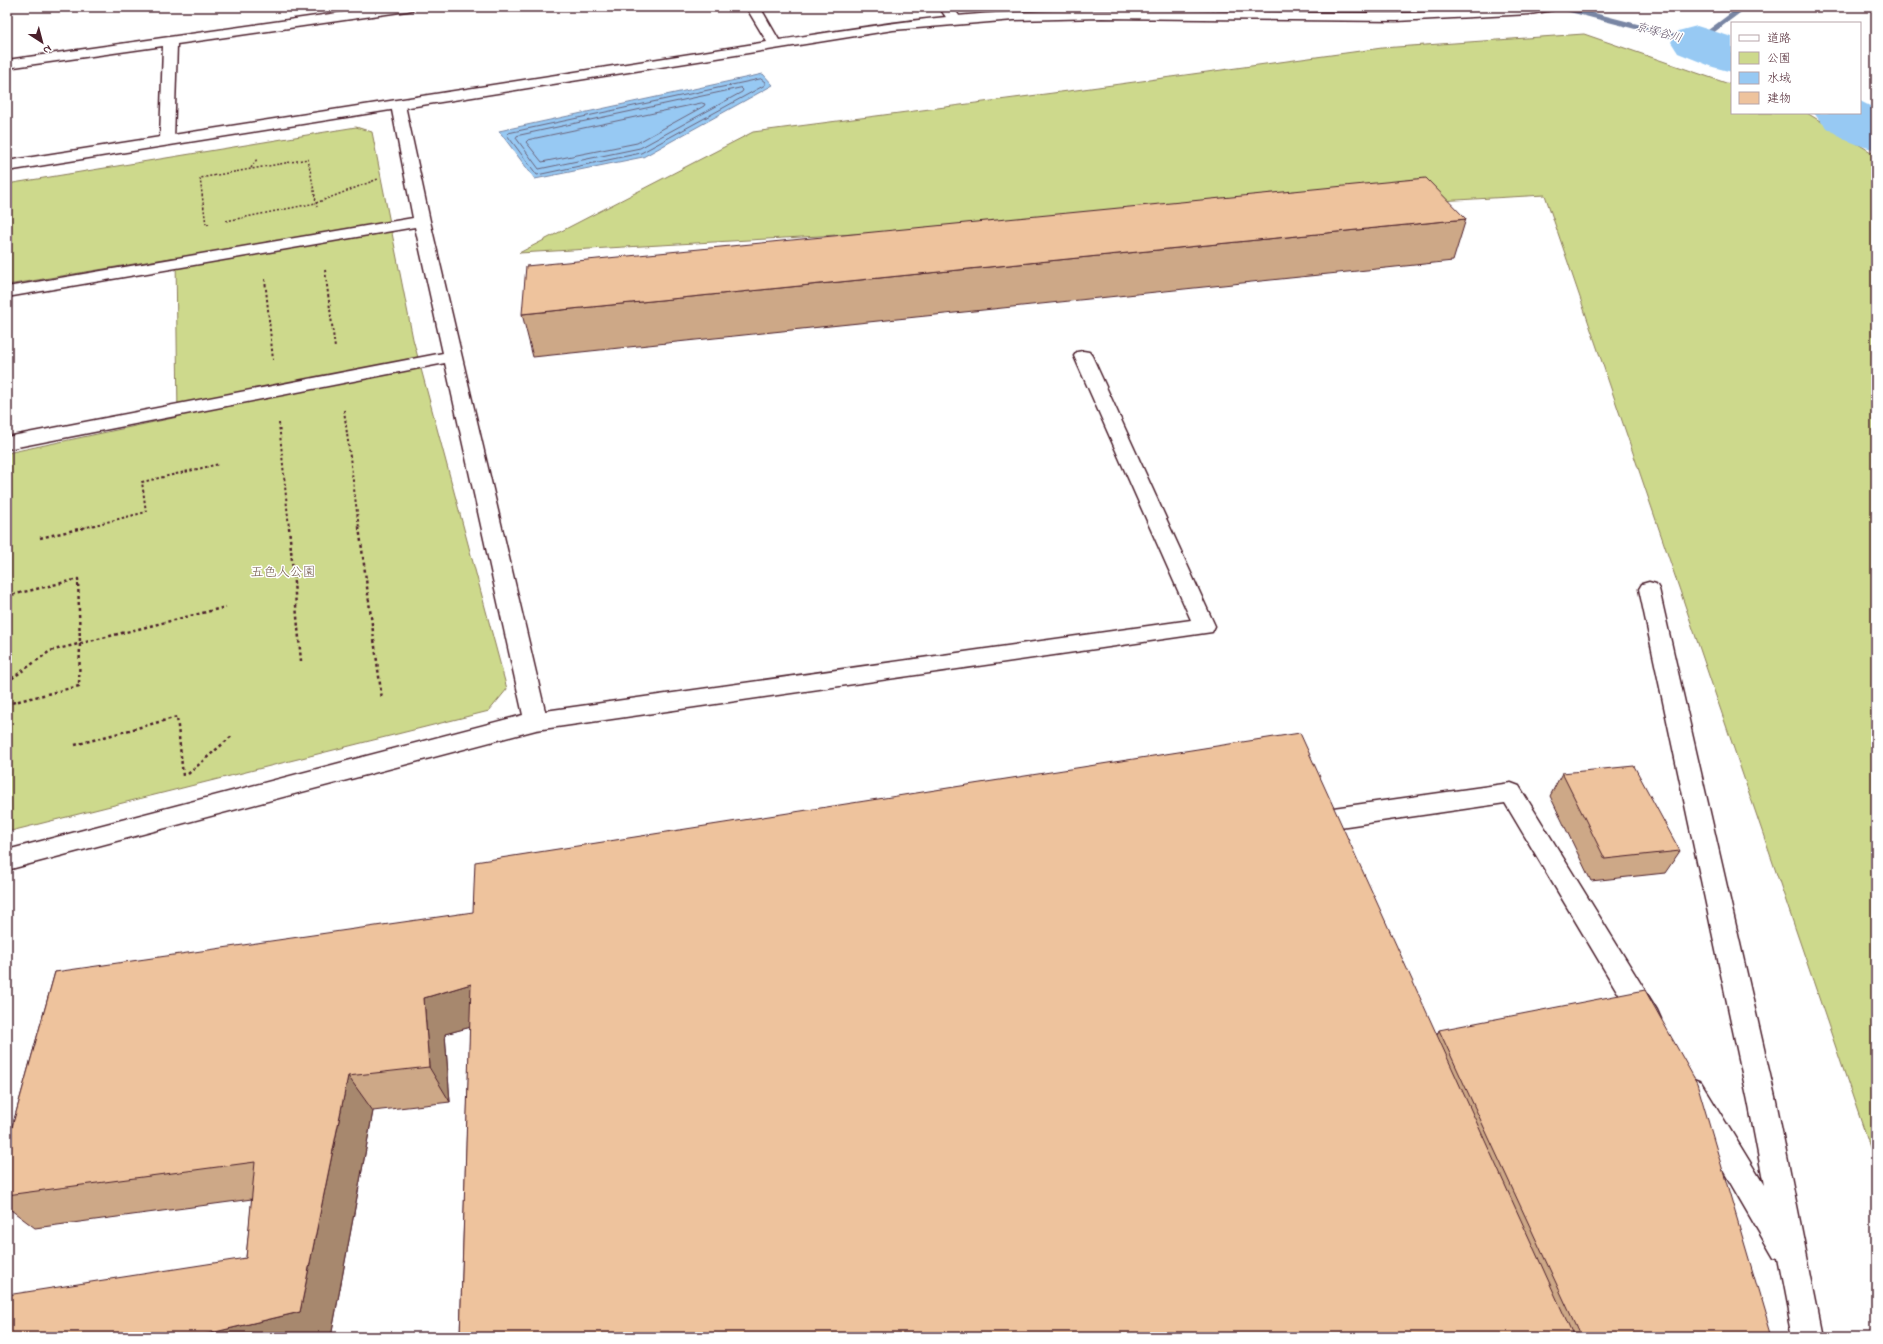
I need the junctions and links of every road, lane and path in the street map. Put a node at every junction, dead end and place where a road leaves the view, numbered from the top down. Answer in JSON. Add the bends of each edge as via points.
{"nodes":[{"id":1,"x":407,"y":7,"type":"edge"},
{"id":2,"x":753,"y":7,"type":"edge"},
{"id":3,"x":946,"y":7,"type":"edge"},
{"id":4,"x":1548,"y":7,"type":"edge"},
{"id":5,"x":355,"y":11,"type":"edge"},
{"id":6,"x":955,"y":20,"type":"junction"},
{"id":7,"x":170,"y":41,"type":"junction"},
{"id":8,"x":775,"y":44,"type":"junction"},
{"id":9,"x":7,"y":64,"type":"edge"},
{"id":10,"x":398,"y":105,"type":"junction"},
{"id":11,"x":167,"y":140,"type":"junction"},
{"id":12,"x":7,"y":166,"type":"edge"},
{"id":13,"x":411,"y":166,"type":"junction"},
{"id":14,"x":316,"y":203,"type":"junction"},
{"id":15,"x":317,"y":211,"type":"dead end"},
{"id":16,"x":259,"y":214,"type":"junction"},
{"id":17,"x":422,"y":221,"type":"junction"},
{"id":18,"x":221,"y":222,"type":"dead end"},
{"id":19,"x":260,"y":222,"type":"dead end"},
{"id":20,"x":214,"y":223,"type":"dead end"},
{"id":21,"x":324,"y":266,"type":"dead end"},
{"id":22,"x":265,"y":277,"type":"dead end"},
{"id":23,"x":7,"y":292,"type":"edge"},
{"id":24,"x":336,"y":352,"type":"dead end"},
{"id":25,"x":454,"y":356,"type":"junction"},
{"id":26,"x":1083,"y":356,"type":"dead end"},
{"id":27,"x":273,"y":363,"type":"dead end"},
{"id":28,"x":343,"y":408,"type":"dead end"},
{"id":29,"x":278,"y":418,"type":"dead end"},
{"id":30,"x":7,"y":443,"type":"edge"},
{"id":31,"x":219,"y":464,"type":"dead end"},
{"id":32,"x":40,"y":538,"type":"dead end"},
{"id":33,"x":1649,"y":589,"type":"dead end"},
{"id":34,"x":7,"y":596,"type":"edge"},
{"id":35,"x":226,"y":607,"type":"dead end"},
{"id":36,"x":80,"y":643,"type":"junction"},
{"id":37,"x":301,"y":661,"type":"dead end"},
{"id":38,"x":7,"y":682,"type":"edge"},
{"id":39,"x":382,"y":699,"type":"dead end"},
{"id":40,"x":7,"y":704,"type":"edge"},
{"id":41,"x":536,"y":721,"type":"junction"},
{"id":42,"x":233,"y":735,"type":"dead end"},
{"id":43,"x":75,"y":745,"type":"dead end"},
{"id":44,"x":1326,"y":818,"type":"edge"},
{"id":45,"x":7,"y":860,"type":"edge"},
{"id":46,"x":1658,"y":1036,"type":"edge"},
{"id":47,"x":1678,"y":1070,"type":"edge"},
{"id":48,"x":1793,"y":1260,"type":"junction"},
{"id":49,"x":1808,"y":1337,"type":"edge"}],
"edges":[{"from":1,"to":5,"type":"street"},
{"from":2,"to":8,"type":"street"},
{"from":3,"to":6,"type":"street"},
{"from":4,"to":6,"type":"street","via":[[1396,17],[1102,14]]},
{"from":5,"to":7,"type":"street"},
{"from":6,"to":8,"type":"street","via":[[893,26]]},
{"from":7,"to":9,"type":"street"},
{"from":7,"to":11,"type":"street"},
{"from":8,"to":10,"type":"street"},
{"from":10,"to":11,"type":"street"},
{"from":10,"to":13,"type":"street"},
{"from":11,"to":12,"type":"street"},
{"from":13,"to":14,"type":"path"},
{"from":13,"to":17,"type":"street"},
{"from":14,"to":15,"type":"path"},
{"from":14,"to":16,"type":"path"},
{"from":14,"to":20,"type":"path","via":[[308,159],[200,178],[206,225]]},
{"from":16,"to":18,"type":"path"},
{"from":16,"to":19,"type":"path"},
{"from":17,"to":23,"type":"street"},
{"from":17,"to":25,"type":"street"},
{"from":21,"to":24,"type":"path"},
{"from":22,"to":27,"type":"path"},
{"from":25,"to":30,"type":"street"},
{"from":25,"to":41,"type":"street"},
{"from":26,"to":41,"type":"street","via":[[1204,626]]},
{"from":28,"to":39,"type":"path"},
{"from":29,"to":37,"type":"path"},
{"from":31,"to":32,"type":"path","via":[[142,482],[146,512]]},
{"from":33,"to":48,"type":"street","via":[[1762,1101]]},
{"from":34,"to":36,"type":"path","via":[[78,579]]},
{"from":35,"to":36,"type":"path"},
{"from":36,"to":38,"type":"path","via":[[50,651]]},
{"from":36,"to":40,"type":"path","via":[[79,686]]},
{"from":41,"to":45,"type":"street"},
{"from":42,"to":43,"type":"path","via":[[183,778],[177,717]]},
{"from":44,"to":46,"type":"street","via":[[1511,792]]},
{"from":47,"to":48,"type":"street"},
{"from":48,"to":49,"type":"street"}]}
